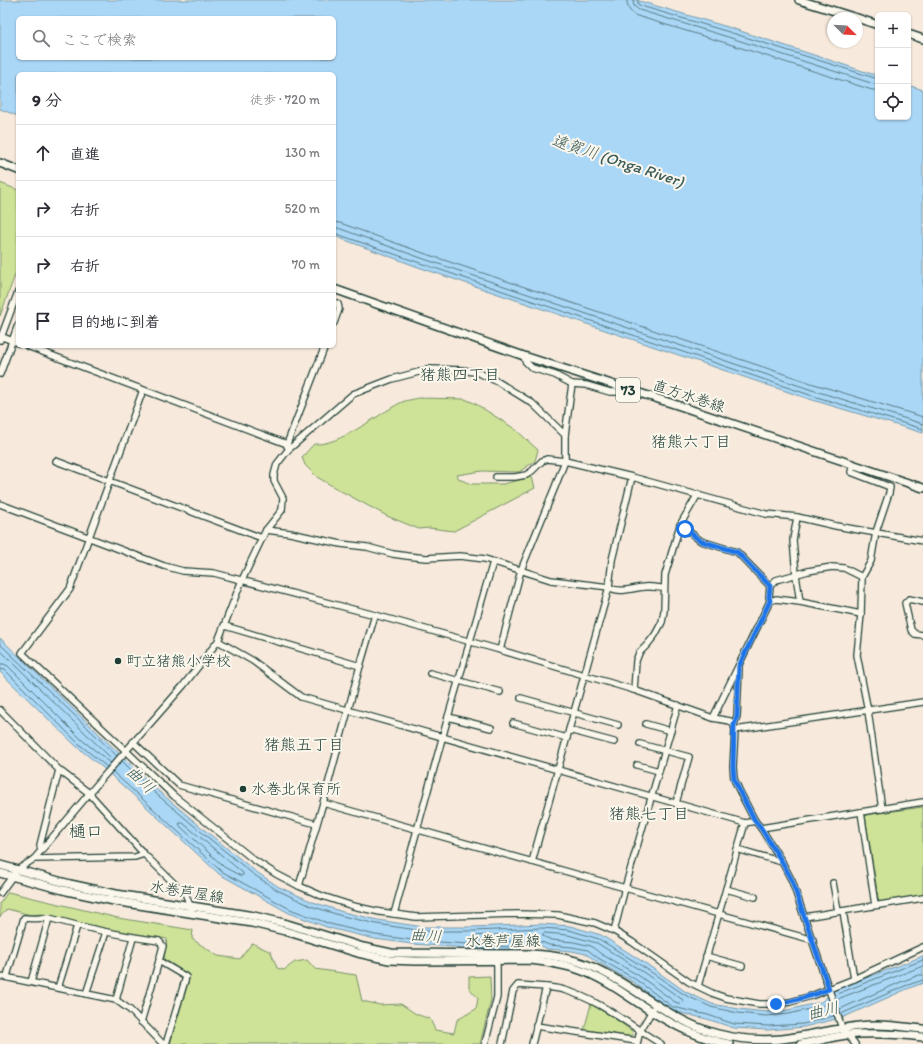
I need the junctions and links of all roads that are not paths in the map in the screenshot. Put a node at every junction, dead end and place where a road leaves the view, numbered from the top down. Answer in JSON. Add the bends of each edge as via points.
{"nodes":[{"id":1,"x":799,"y":0,"type":"edge"},
{"id":2,"x":838,"y":12,"type":"edge"},
{"id":3,"x":863,"y":20,"type":"edge"},
{"id":4,"x":875,"y":24,"type":"edge"},
{"id":5,"x":911,"y":35,"type":"edge"},
{"id":6,"x":923,"y":39,"type":"edge"},
{"id":7,"x":0,"y":163,"type":"edge"},
{"id":8,"x":16,"y":169,"type":"edge"},
{"id":9,"x":336,"y":290,"type":"edge"},
{"id":10,"x":16,"y":297,"type":"edge"},
{"id":11,"x":336,"y":303,"type":"edge"},
{"id":12,"x":336,"y":317,"type":"edge"},
{"id":13,"x":0,"y":319,"type":"edge"},
{"id":14,"x":7,"y":321,"type":"junction"},
{"id":15,"x":0,"y":338,"type":"edge"},
{"id":16,"x":15,"y":342,"type":"edge"},
{"id":17,"x":40,"y":348,"type":"edge"},
{"id":18,"x":324,"y":348,"type":"edge"},
{"id":19,"x":524,"y":356,"type":"junction"},
{"id":20,"x":0,"y":374,"type":"edge"},
{"id":21,"x":572,"y":384,"type":"junction"},
{"id":22,"x":624,"y":388,"type":"junction"},
{"id":23,"x":143,"y":390,"type":"junction"},
{"id":24,"x":565,"y":435,"type":"junction"},
{"id":25,"x":287,"y":447,"type":"junction"},
{"id":26,"x":56,"y":461,"type":"dead end"},
{"id":27,"x":565,"y":461,"type":"junction"},
{"id":28,"x":853,"y":464,"type":"junction"},
{"id":29,"x":496,"y":477,"type":"dead end"},
{"id":30,"x":632,"y":477,"type":"junction"},
{"id":31,"x":110,"y":480,"type":"junction"},
{"id":32,"x":923,"y":488,"type":"edge"},
{"id":33,"x":698,"y":494,"type":"junction"},
{"id":34,"x":0,"y":504,"type":"edge"},
{"id":35,"x":797,"y":517,"type":"junction"},
{"id":36,"x":680,"y":525,"type":"junction"},
{"id":37,"x":266,"y":530,"type":"junction"},
{"id":38,"x":876,"y":532,"type":"junction"},
{"id":39,"x":88,"y":537,"type":"junction"},
{"id":40,"x":262,"y":538,"type":"junction"},
{"id":41,"x":923,"y":541,"type":"edge"},
{"id":42,"x":493,"y":562,"type":"junction"},
{"id":43,"x":521,"y":570,"type":"junction"},
{"id":44,"x":796,"y":575,"type":"junction"},
{"id":45,"x":862,"y":577,"type":"junction"},
{"id":46,"x":242,"y":580,"type":"junction"},
{"id":47,"x":770,"y":586,"type":"junction"},
{"id":48,"x":609,"y":587,"type":"junction"},
{"id":49,"x":664,"y":588,"type":"junction"},
{"id":50,"x":770,"y":601,"type":"junction"},
{"id":51,"x":800,"y":602,"type":"junction"},
{"id":52,"x":923,"y":602,"type":"edge"},
{"id":53,"x":861,"y":614,"type":"junction"},
{"id":54,"x":376,"y":615,"type":"junction"},
{"id":55,"x":224,"y":626,"type":"junction"},
{"id":56,"x":923,"y":635,"type":"edge"},
{"id":57,"x":218,"y":641,"type":"junction"},
{"id":58,"x":470,"y":642,"type":"junction"},
{"id":59,"x":500,"y":650,"type":"junction"},
{"id":60,"x":360,"y":666,"type":"junction"},
{"id":61,"x":739,"y":666,"type":"junction"},
{"id":62,"x":430,"y":673,"type":"dead end"},
{"id":63,"x":584,"y":675,"type":"junction"},
{"id":64,"x":459,"y":681,"type":"junction"},
{"id":65,"x":634,"y":690,"type":"junction"},
{"id":66,"x":500,"y":692,"type":"dead end"},
{"id":67,"x":726,"y":692,"type":"junction"},
{"id":68,"x":738,"y":693,"type":"junction"},
{"id":69,"x":520,"y":698,"type":"dead end"},
{"id":70,"x":923,"y":702,"type":"edge"},
{"id":71,"x":678,"y":705,"type":"junction"},
{"id":72,"x":0,"y":710,"type":"edge"},
{"id":73,"x":348,"y":711,"type":"junction"},
{"id":74,"x":868,"y":711,"type":"junction"},
{"id":75,"x":574,"y":713,"type":"junction"},
{"id":76,"x":448,"y":716,"type":"junction"},
{"id":77,"x":713,"y":718,"type":"junction"},
{"id":78,"x":513,"y":722,"type":"dead end"},
{"id":79,"x":646,"y":724,"type":"dead end"},
{"id":80,"x":618,"y":725,"type":"dead end"},
{"id":81,"x":734,"y":727,"type":"junction"},
{"id":82,"x":491,"y":728,"type":"dead end"},
{"id":83,"x":569,"y":730,"type":"junction"},
{"id":84,"x":671,"y":731,"type":"junction"},
{"id":85,"x":443,"y":738,"type":"junction"},
{"id":86,"x":566,"y":738,"type":"junction"},
{"id":87,"x":133,"y":742,"type":"junction"},
{"id":88,"x":614,"y":742,"type":"dead end"},
{"id":89,"x":640,"y":744,"type":"dead end"},
{"id":90,"x":127,"y":750,"type":"junction"},
{"id":91,"x":665,"y":751,"type":"junction"},
{"id":92,"x":637,"y":765,"type":"dead end"},
{"id":93,"x":59,"y":770,"type":"junction"},
{"id":94,"x":558,"y":770,"type":"junction"},
{"id":95,"x":659,"y":771,"type":"junction"},
{"id":96,"x":89,"y":793,"type":"junction"},
{"id":97,"x":652,"y":796,"type":"junction"},
{"id":98,"x":923,"y":802,"type":"edge"},
{"id":99,"x":323,"y":803,"type":"junction"},
{"id":100,"x":676,"y":803,"type":"junction"},
{"id":101,"x":882,"y":808,"type":"junction"},
{"id":102,"x":861,"y":812,"type":"junction"},
{"id":103,"x":755,"y":821,"type":"junction"},
{"id":104,"x":745,"y":823,"type":"junction"},
{"id":105,"x":316,"y":824,"type":"junction"},
{"id":106,"x":761,"y":828,"type":"junction"},
{"id":107,"x":417,"y":829,"type":"junction"},
{"id":108,"x":737,"y":849,"type":"junction"},
{"id":109,"x":41,"y":850,"type":"junction"},
{"id":110,"x":144,"y":854,"type":"junction"},
{"id":111,"x":34,"y":859,"type":"junction"},
{"id":112,"x":532,"y":862,"type":"junction"},
{"id":113,"x":782,"y":862,"type":"junction"},
{"id":114,"x":0,"y":865,"type":"edge"},
{"id":115,"x":0,"y":873,"type":"edge"},
{"id":116,"x":14,"y":873,"type":"junction"},
{"id":117,"x":833,"y":883,"type":"dead end"},
{"id":118,"x":299,"y":886,"type":"junction"},
{"id":119,"x":625,"y":888,"type":"junction"},
{"id":120,"x":726,"y":889,"type":"junction"},
{"id":121,"x":0,"y":892,"type":"edge"},
{"id":122,"x":755,"y":897,"type":"dead end"},
{"id":123,"x":923,"y":898,"type":"edge"},
{"id":124,"x":875,"y":905,"type":"junction"},
{"id":125,"x":191,"y":910,"type":"junction"},
{"id":126,"x":840,"y":911,"type":"junction"},
{"id":127,"x":394,"y":914,"type":"junction"},
{"id":128,"x":718,"y":914,"type":"junction"},
{"id":129,"x":804,"y":916,"type":"junction"},
{"id":130,"x":49,"y":918,"type":"junction"},
{"id":131,"x":77,"y":926,"type":"junction"},
{"id":132,"x":614,"y":931,"type":"junction"},
{"id":133,"x":106,"y":932,"type":"junction"},
{"id":134,"x":133,"y":938,"type":"junction"},
{"id":135,"x":812,"y":940,"type":"junction"},
{"id":136,"x":923,"y":947,"type":"edge"},
{"id":137,"x":706,"y":956,"type":"junction"},
{"id":138,"x":496,"y":957,"type":"junction"},
{"id":139,"x":159,"y":961,"type":"junction"},
{"id":140,"x":742,"y":966,"type":"dead end"},
{"id":141,"x":0,"y":976,"type":"edge"},
{"id":142,"x":7,"y":976,"type":"junction"},
{"id":143,"x":854,"y":979,"type":"junction"},
{"id":144,"x":31,"y":982,"type":"junction"},
{"id":145,"x":698,"y":986,"type":"junction"},
{"id":146,"x":546,"y":987,"type":"junction"},
{"id":147,"x":58,"y":988,"type":"junction"},
{"id":148,"x":829,"y":990,"type":"junction"},
{"id":149,"x":86,"y":994,"type":"junction"},
{"id":150,"x":116,"y":1000,"type":"junction"},
{"id":151,"x":653,"y":1008,"type":"junction"},
{"id":152,"x":141,"y":1022,"type":"junction"},
{"id":153,"x":536,"y":1026,"type":"junction"},
{"id":154,"x":843,"y":1028,"type":"junction"},
{"id":155,"x":923,"y":1029,"type":"edge"},
{"id":156,"x":640,"y":1031,"type":"junction"},
{"id":157,"x":923,"y":1037,"type":"edge"},
{"id":158,"x":637,"y":1042,"type":"edge"},
{"id":159,"x":163,"y":1044,"type":"edge"},
{"id":160,"x":166,"y":1044,"type":"edge"},
{"id":161,"x":484,"y":1044,"type":"edge"},
{"id":162,"x":502,"y":1044,"type":"edge"},
{"id":163,"x":532,"y":1044,"type":"edge"},
{"id":164,"x":660,"y":1044,"type":"edge"},
{"id":165,"x":729,"y":1044,"type":"edge"},
{"id":166,"x":801,"y":1044,"type":"edge"},
{"id":167,"x":855,"y":1044,"type":"edge"}],
"edges":[{"from":1,"to":2,"type":"main road"},
{"from":3,"to":4,"type":"main road"},
{"from":5,"to":6,"type":"main road"},
{"from":7,"to":8,"type":"main road"},
{"from":9,"to":19,"type":"main road","name":"直方水巻線","number":"73"},
{"from":10,"to":14,"type":"street"},
{"from":11,"to":12,"type":"street","via":[[339,309]]},
{"from":13,"to":14,"type":"street"},
{"from":14,"to":15,"type":"street"},
{"from":15,"to":16,"type":"street"},
{"from":16,"to":20,"type":"street"},
{"from":17,"to":23,"type":"street"},
{"from":18,"to":25,"type":"street"},
{"from":19,"to":21,"type":"street","via":[[532,368],[555,375]]},
{"from":19,"to":22,"type":"main road","name":"直方水巻線","number":"73"},
{"from":21,"to":22,"type":"street","via":[[610,392],[620,392]]},
{"from":21,"to":24,"type":"street"},
{"from":22,"to":28,"type":"main road","name":"直方水巻線","number":"73"},
{"from":23,"to":25,"type":"street"},
{"from":23,"to":31,"type":"street"},
{"from":24,"to":25,"type":"street","via":[[532,403],[498,382],[479,373],[430,369],[392,379],[353,394]]},
{"from":24,"to":27,"type":"street"},
{"from":25,"to":37,"type":"street","via":[[274,475],[274,481],[283,498],[282,510]]},
{"from":26,"to":31,"type":"street"},
{"from":27,"to":29,"type":"street","via":[[542,460],[526,475]]},
{"from":27,"to":30,"type":"street"},
{"from":27,"to":43,"type":"street"},
{"from":28,"to":32,"type":"main road","name":"直方水巻線","number":"73"},
{"from":28,"to":38,"type":"street","via":[[851,472],[890,487]]},
{"from":30,"to":33,"type":"street"},
{"from":30,"to":48,"type":"street","via":[[612,560]]},
{"from":31,"to":39,"type":"street"},
{"from":31,"to":40,"type":"street"},
{"from":33,"to":35,"type":"street","via":[[766,514]]},
{"from":33,"to":36,"type":"street"},
{"from":34,"to":39,"type":"street"},
{"from":35,"to":38,"type":"street"},
{"from":35,"to":44,"type":"street","via":[[793,540]]},
{"from":36,"to":47,"type":"street","via":[[701,541],[737,552]]},
{"from":36,"to":49,"type":"street","via":[[665,575]]},
{"from":37,"to":40,"type":"street"},
{"from":37,"to":42,"type":"street","via":[[407,556],[460,556]]},
{"from":38,"to":41,"type":"street"},
{"from":38,"to":45,"type":"street","via":[[871,561]]},
{"from":39,"to":46,"type":"street","via":[[164,566]]},
{"from":39,"to":90,"type":"street","via":[[70,589],[22,653]]},
{"from":40,"to":46,"type":"street"},
{"from":42,"to":43,"type":"street"},
{"from":42,"to":58,"type":"street"},
{"from":43,"to":48,"type":"street","via":[[551,580]]},
{"from":43,"to":59,"type":"street"},
{"from":44,"to":45,"type":"street","via":[[832,567],[844,568]]},
{"from":44,"to":47,"type":"street","via":[[776,580]]},
{"from":44,"to":51,"type":"street"},
{"from":45,"to":53,"type":"street"},
{"from":46,"to":54,"type":"street"},
{"from":46,"to":55,"type":"street"},
{"from":47,"to":50,"type":"street"},
{"from":48,"to":49,"type":"street","via":[[614,590],[631,590],[645,586]]},
{"from":48,"to":63,"type":"street"},
{"from":49,"to":65,"type":"street","via":[[662,622],[655,635],[639,653]]},
{"from":50,"to":51,"type":"street","via":[[776,599]]},
{"from":50,"to":61,"type":"street"},
{"from":51,"to":53,"type":"street"},
{"from":52,"to":56,"type":"street","via":[[909,599],[905,603],[911,630],[915,634]]},
{"from":53,"to":74,"type":"street","via":[[857,655]]},
{"from":54,"to":58,"type":"street"},
{"from":54,"to":60,"type":"street"},
{"from":55,"to":57,"type":"street"},
{"from":55,"to":60,"type":"street"},
{"from":57,"to":73,"type":"street","via":[[253,661],[301,697]]},
{"from":57,"to":87,"type":"street","via":[[183,686]]},
{"from":58,"to":59,"type":"street"},
{"from":58,"to":64,"type":"street"},
{"from":59,"to":63,"type":"street"},
{"from":60,"to":73,"type":"street"},
{"from":61,"to":67,"type":"street"},
{"from":61,"to":68,"type":"street"},
{"from":62,"to":64,"type":"street"},
{"from":63,"to":65,"type":"street"},
{"from":63,"to":75,"type":"street"},
{"from":64,"to":66,"type":"street"},
{"from":64,"to":76,"type":"street"},
{"from":65,"to":71,"type":"street"},
{"from":67,"to":68,"type":"street","via":[[731,690]]},
{"from":67,"to":77,"type":"street"},
{"from":68,"to":81,"type":"street"},
{"from":69,"to":75,"type":"street"},
{"from":70,"to":74,"type":"street"},
{"from":71,"to":77,"type":"street"},
{"from":71,"to":84,"type":"street"},
{"from":72,"to":93,"type":"street"},
{"from":73,"to":85,"type":"street"},
{"from":73,"to":99,"type":"street"},
{"from":74,"to":81,"type":"street"},
{"from":74,"to":101,"type":"street"},
{"from":75,"to":80,"type":"street"},
{"from":75,"to":83,"type":"street"},
{"from":76,"to":82,"type":"street"},
{"from":76,"to":85,"type":"street"},
{"from":77,"to":81,"type":"street","via":[[730,721]]},
{"from":78,"to":86,"type":"street"},
{"from":79,"to":84,"type":"street"},
{"from":81,"to":103,"type":"street","via":[[734,779]]},
{"from":83,"to":86,"type":"street"},
{"from":83,"to":88,"type":"street"},
{"from":84,"to":91,"type":"street"},
{"from":85,"to":94,"type":"street"},
{"from":85,"to":107,"type":"street"},
{"from":86,"to":94,"type":"street"},
{"from":87,"to":90,"type":"street"},
{"from":87,"to":105,"type":"street","via":[[179,785]]},
{"from":89,"to":91,"type":"street"},
{"from":90,"to":96,"type":"street"},
{"from":90,"to":118,"type":"street","via":[[174,796],[254,860]]},
{"from":91,"to":95,"type":"street"},
{"from":91,"to":100,"type":"street","via":[[689,757]]},
{"from":92,"to":95,"type":"street"},
{"from":93,"to":96,"type":"street"},
{"from":93,"to":109,"type":"street","via":[[40,845]]},
{"from":94,"to":97,"type":"street"},
{"from":94,"to":112,"type":"street"},
{"from":95,"to":97,"type":"street"},
{"from":96,"to":109,"type":"street"},
{"from":96,"to":110,"type":"street"},
{"from":97,"to":100,"type":"street"},
{"from":97,"to":119,"type":"street"},
{"from":98,"to":101,"type":"street"},
{"from":99,"to":105,"type":"street"},
{"from":99,"to":107,"type":"street"},
{"from":100,"to":104,"type":"street"},
{"from":101,"to":102,"type":"street"},
{"from":102,"to":106,"type":"street"},
{"from":102,"to":124,"type":"street"},
{"from":103,"to":104,"type":"street"},
{"from":103,"to":106,"type":"street"},
{"from":104,"to":108,"type":"street"},
{"from":105,"to":118,"type":"street"},
{"from":106,"to":113,"type":"street"},
{"from":107,"to":112,"type":"street"},
{"from":107,"to":127,"type":"street"},
{"from":108,"to":113,"type":"street"},
{"from":108,"to":120,"type":"street"},
{"from":109,"to":111,"type":"street"},
{"from":110,"to":111,"type":"street","via":[[135,857]]},
{"from":110,"to":125,"type":"street","via":[[186,895]]},
{"from":111,"to":116,"type":"street"},
{"from":112,"to":119,"type":"street"},
{"from":113,"to":129,"type":"street","via":[[792,881]]},
{"from":114,"to":116,"type":"main road","name":"水巻芦屋線"},
{"from":115,"to":116,"type":"main road","name":"水巻芦屋線"},
{"from":116,"to":121,"type":"street"},
{"from":116,"to":125,"type":"main road","name":"水巻芦屋線"},
{"from":117,"to":126,"type":"street"},
{"from":118,"to":127,"type":"street","via":[[353,906]]},
{"from":119,"to":128,"type":"street"},
{"from":119,"to":132,"type":"street"},
{"from":120,"to":122,"type":"street"},
{"from":120,"to":128,"type":"street"},
{"from":123,"to":124,"type":"street"},
{"from":124,"to":126,"type":"street"},
{"from":125,"to":138,"type":"main road","name":"水巻芦屋線","via":[[254,916],[391,953]]},
{"from":126,"to":129,"type":"street"},
{"from":126,"to":143,"type":"street"},
{"from":127,"to":132,"type":"street","via":[[416,917],[558,915],[595,923]]},
{"from":128,"to":135,"type":"street"},
{"from":128,"to":137,"type":"street"},
{"from":129,"to":135,"type":"street"},
{"from":130,"to":131,"type":"street"},
{"from":130,"to":142,"type":"street","via":[[24,918]]},
{"from":130,"to":144,"type":"street"},
{"from":131,"to":133,"type":"street"},
{"from":131,"to":147,"type":"street"},
{"from":132,"to":145,"type":"street"},
{"from":133,"to":134,"type":"street"},
{"from":133,"to":149,"type":"street"},
{"from":134,"to":139,"type":"street","via":[[159,941],[163,946]]},
{"from":134,"to":150,"type":"street"},
{"from":135,"to":148,"type":"street"},
{"from":136,"to":143,"type":"street"},
{"from":137,"to":140,"type":"street"},
{"from":137,"to":145,"type":"street"},
{"from":138,"to":151,"type":"main road","name":"水巻芦屋線","via":[[539,954],[566,958],[600,970]]},
{"from":138,"to":161,"type":"street","via":[[497,997]]},
{"from":139,"to":152,"type":"street"},
{"from":139,"to":160,"type":"street","via":[[186,977]]},
{"from":141,"to":142,"type":"street"},
{"from":142,"to":144,"type":"street"},
{"from":143,"to":148,"type":"street"},
{"from":144,"to":147,"type":"street"},
{"from":145,"to":148,"type":"street","via":[[726,998],[759,1004],[790,1002]]},
{"from":146,"to":153,"type":"street"},
{"from":146,"to":156,"type":"street","via":[[564,989],[593,1001]]},
{"from":146,"to":162,"type":"street","via":[[518,985],[513,991]]},
{"from":147,"to":149,"type":"street"},
{"from":148,"to":154,"type":"street"},
{"from":149,"to":150,"type":"street"},
{"from":150,"to":152,"type":"street"},
{"from":151,"to":154,"type":"main road","name":"水巻芦屋線","via":[[699,1028],[739,1038],[781,1039]]},
{"from":151,"to":156,"type":"street"},
{"from":151,"to":165,"type":"main road","name":"水巻芦屋線","via":[[678,1027],[697,1036]]},
{"from":152,"to":159,"type":"street"},
{"from":153,"to":158,"type":"street"},
{"from":153,"to":163,"type":"street"},
{"from":154,"to":155,"type":"main road","name":"水巻芦屋線","via":[[886,1026]]},
{"from":154,"to":157,"type":"main road","name":"水巻芦屋線"},
{"from":154,"to":166,"type":"main road","name":"水巻芦屋線"},
{"from":154,"to":167,"type":"street"},
{"from":156,"to":158,"type":"street"},
{"from":156,"to":164,"type":"street"}]}
